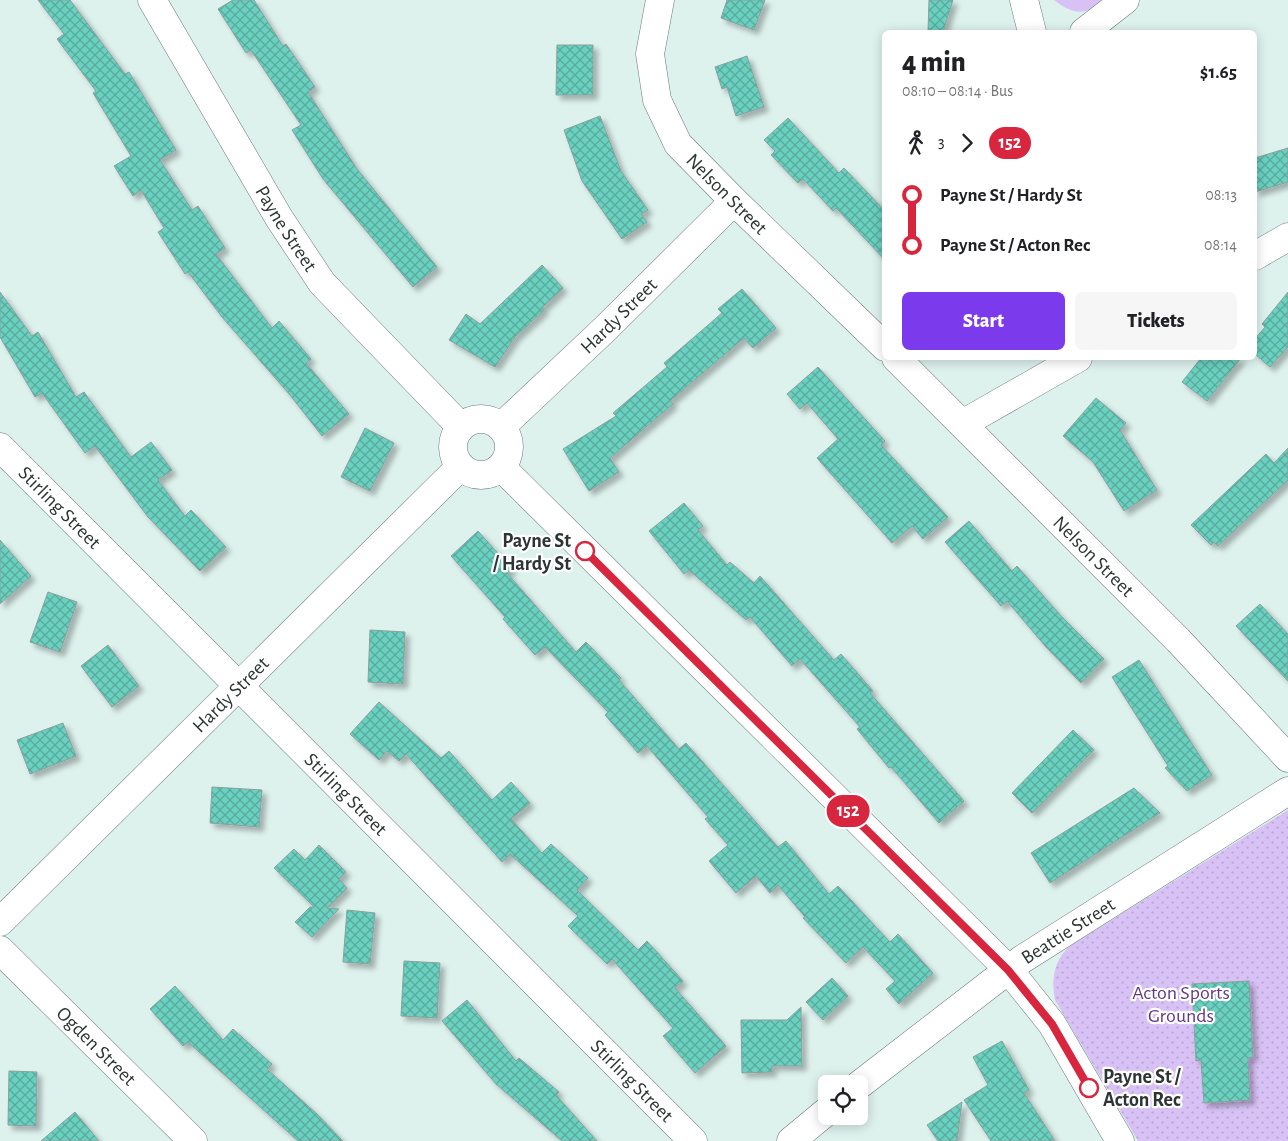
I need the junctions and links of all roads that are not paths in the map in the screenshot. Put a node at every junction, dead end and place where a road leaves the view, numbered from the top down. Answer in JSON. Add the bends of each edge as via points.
{"nodes":[{"id":1,"x":152,"y":0,"type":"edge"},
{"id":2,"x":660,"y":0,"type":"edge"},
{"id":3,"x":1024,"y":0,"type":"edge"},
{"id":4,"x":1125,"y":0,"type":"edge"},
{"id":5,"x":1032,"y":30,"type":"edge"},
{"id":6,"x":1087,"y":30,"type":"edge"},
{"id":7,"x":734,"y":201,"type":"junction"},
{"id":8,"x":1288,"y":237,"type":"edge"},
{"id":9,"x":1257,"y":255,"type":"edge"},
{"id":10,"x":882,"y":344,"type":"edge"},
{"id":11,"x":898,"y":360,"type":"edge"},
{"id":12,"x":1074,"y":360,"type":"edge"},
{"id":13,"x":964,"y":423,"type":"junction"},
{"id":14,"x":460,"y":427,"type":"junction"},
{"id":15,"x":501,"y":427,"type":"junction"},
{"id":16,"x":0,"y":447,"type":"edge"},
{"id":17,"x":460,"y":467,"type":"junction"},
{"id":18,"x":501,"y":468,"type":"junction"},
{"id":19,"x":237,"y":686,"type":"junction"},
{"id":20,"x":1288,"y":758,"type":"edge"},
{"id":21,"x":1288,"y":791,"type":"edge"},
{"id":22,"x":0,"y":922,"type":"edge"},
{"id":23,"x":0,"y":950,"type":"edge"},
{"id":24,"x":1008,"y":970,"type":"junction"},
{"id":25,"x":868,"y":1078,"type":"edge"},
{"id":26,"x":818,"y":1119,"type":"edge"},
{"id":27,"x":193,"y":1141,"type":"edge"},
{"id":28,"x":693,"y":1141,"type":"edge"},
{"id":29,"x":791,"y":1141,"type":"edge"},
{"id":30,"x":1120,"y":1141,"type":"edge"}],
"edges":[{"from":1,"to":14,"type":"street","name":"Payne Street","via":[[279,218],[322,283]]},
{"from":2,"to":7,"type":"street","name":"Nelson Street","via":[[650,54],[657,100],[678,144]]},
{"from":3,"to":5,"type":"street"},
{"from":4,"to":6,"type":"street"},
{"from":7,"to":10,"type":"street","name":"Nelson Street"},
{"from":7,"to":15,"type":"street","name":"Hardy Street"},
{"from":8,"to":9,"type":"street"},
{"from":11,"to":13,"type":"street","name":"Nelson Street"},
{"from":12,"to":13,"type":"street"},
{"from":13,"to":20,"type":"street","name":"Nelson Street","via":[[1178,640]]},
{"from":14,"to":15,"type":"street","via":[[485,419]]},
{"from":14,"to":17,"type":"street","via":[[452,443],[455,460]]},
{"from":15,"to":18,"type":"street","via":[[506,434],[509,452]]},
{"from":16,"to":19,"type":"street","name":"Stirling Street"},
{"from":17,"to":18,"type":"street","via":[[476,476]]},
{"from":17,"to":19,"type":"street","name":"Hardy Street"},
{"from":18,"to":24,"type":"street"},
{"from":19,"to":22,"type":"street","name":"Hardy Street"},
{"from":19,"to":28,"type":"street","name":"Stirling Street"},
{"from":21,"to":24,"type":"street","name":"Beattie Street"},
{"from":23,"to":27,"type":"street","name":"Ogden Street"},
{"from":24,"to":25,"type":"street","name":"Beattie Street"},
{"from":24,"to":30,"type":"street","via":[[1052,1024]]},
{"from":26,"to":29,"type":"street"}]}
